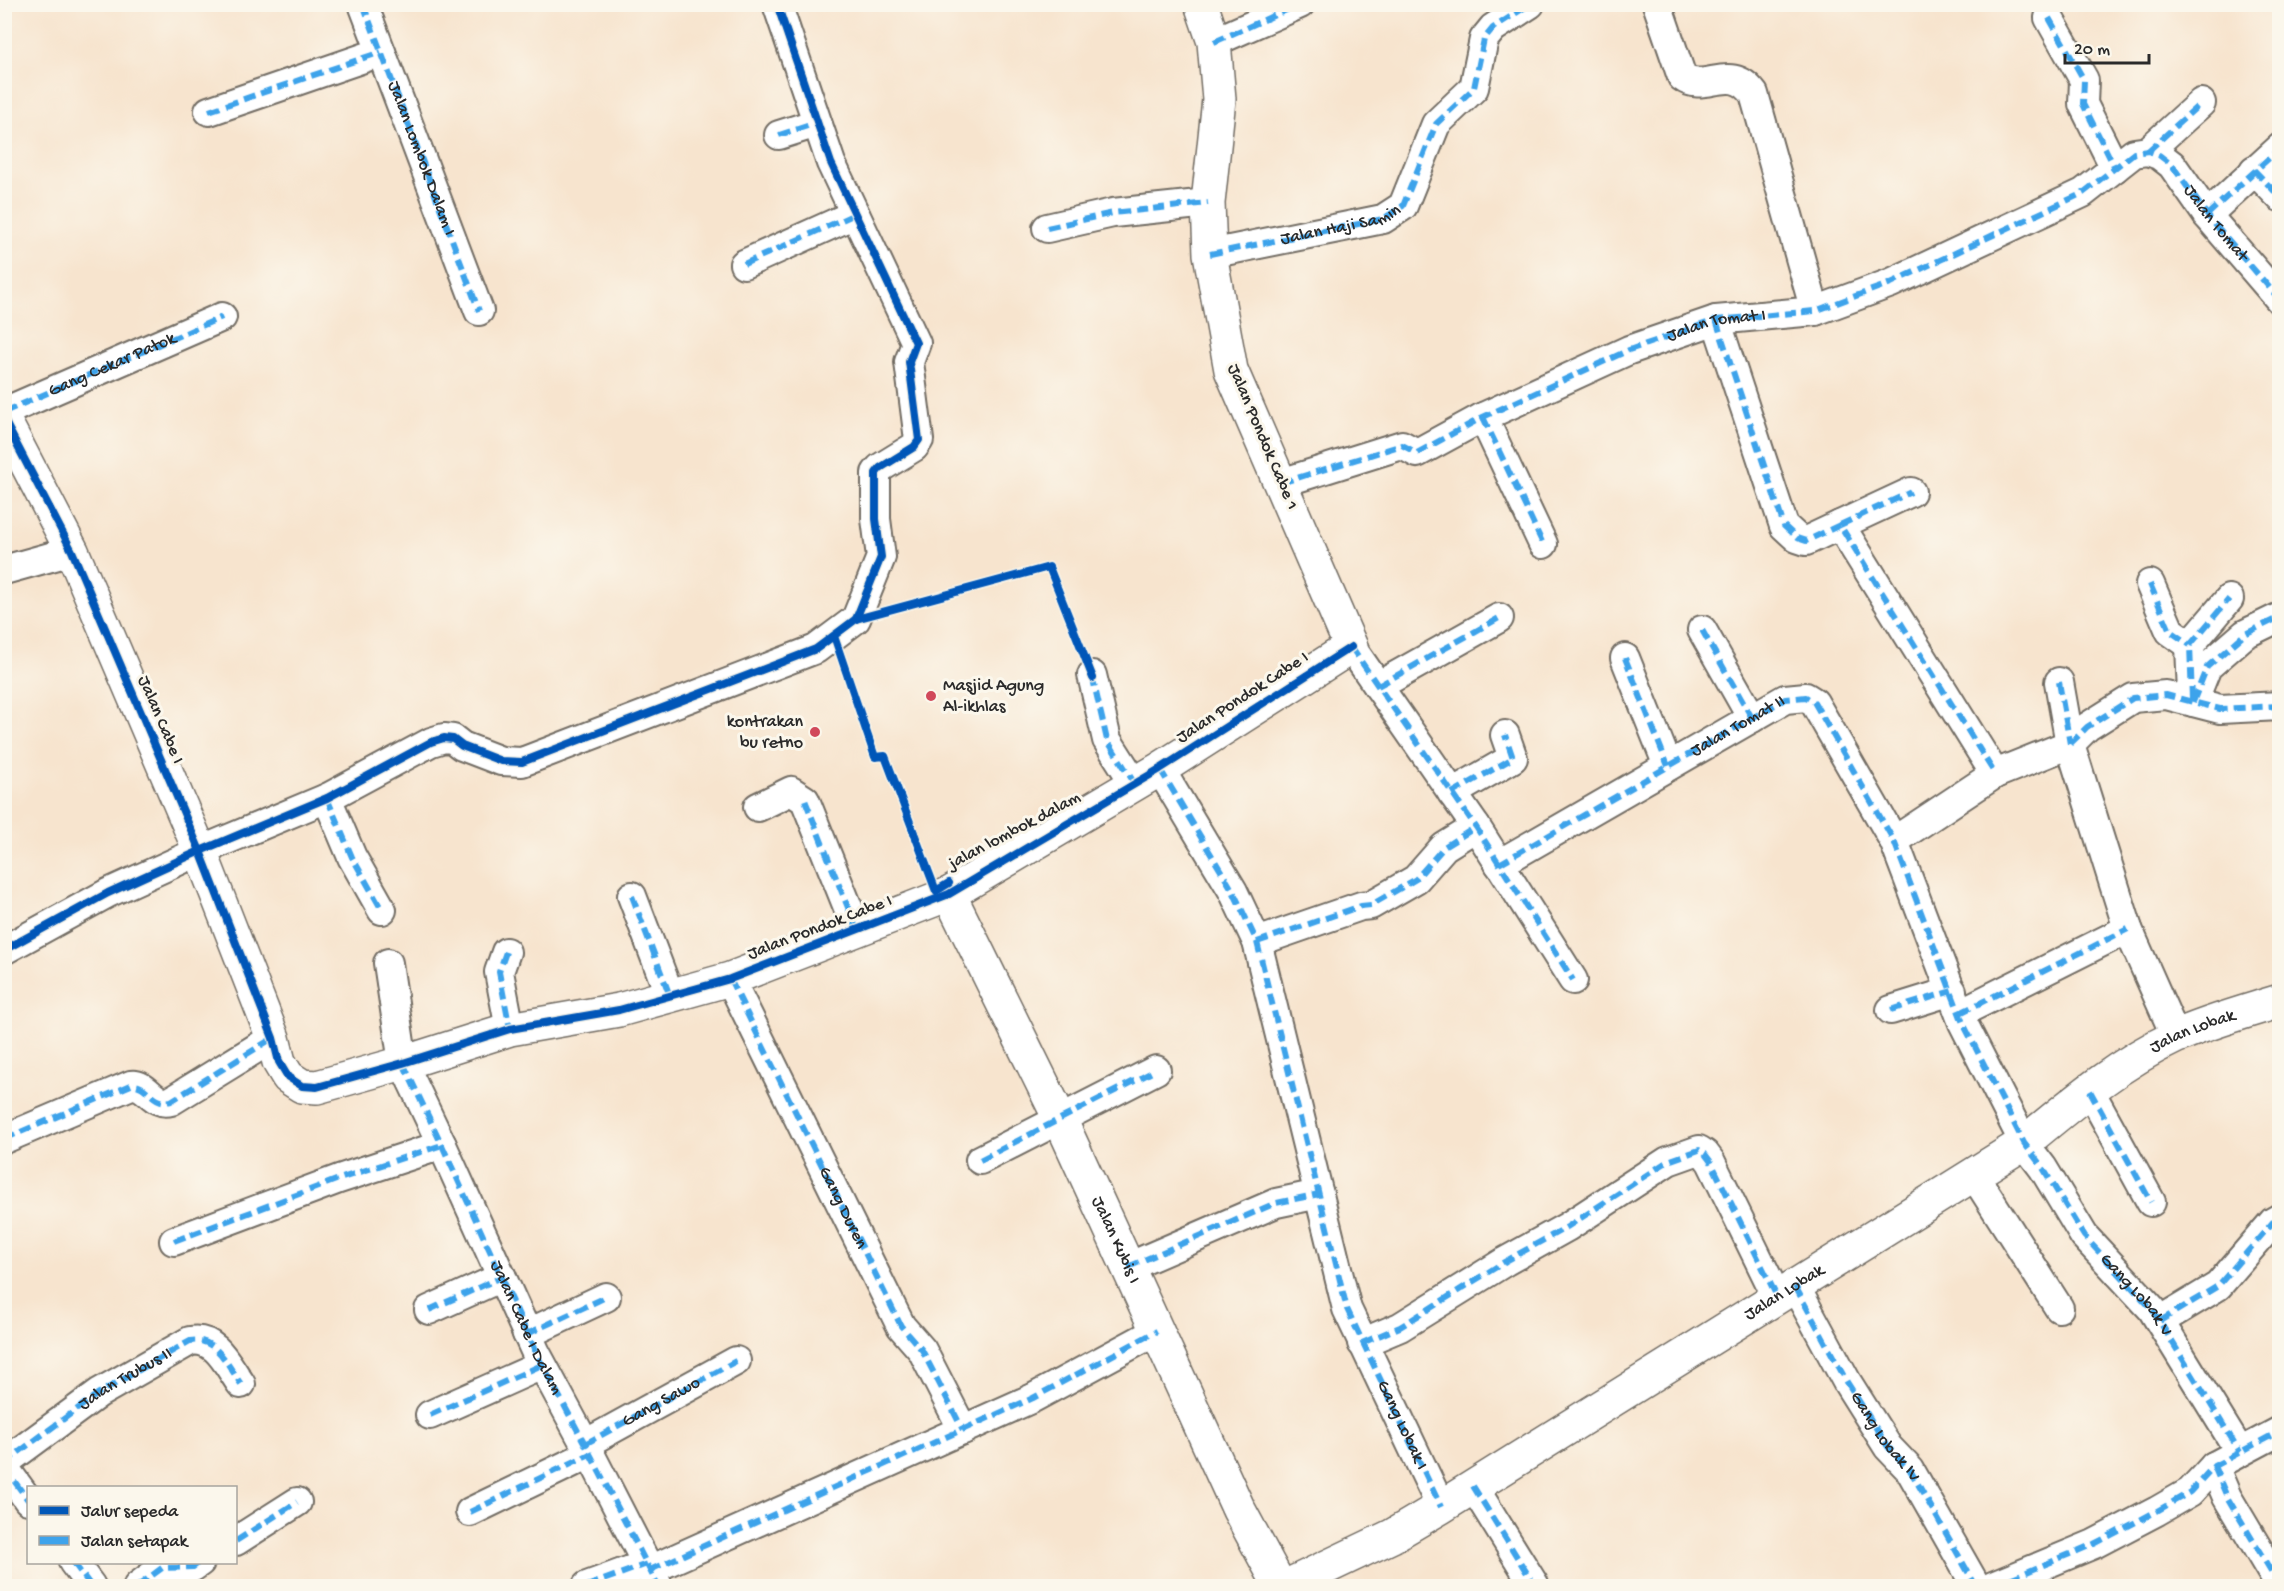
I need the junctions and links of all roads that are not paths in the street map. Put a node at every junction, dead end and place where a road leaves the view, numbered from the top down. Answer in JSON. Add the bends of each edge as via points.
{"nodes":[{"id":1,"x":363,"y":4,"type":"edge"},
{"id":2,"x":777,"y":4,"type":"edge"},
{"id":3,"x":1201,"y":4,"type":"edge"},
{"id":4,"x":1300,"y":4,"type":"edge"},
{"id":5,"x":1530,"y":4,"type":"edge"},
{"id":6,"x":1657,"y":4,"type":"edge"},
{"id":7,"x":2049,"y":18,"type":"dead end"},
{"id":8,"x":1214,"y":42,"type":"junction"},
{"id":9,"x":381,"y":52,"type":"junction"},
{"id":10,"x":2201,"y":103,"type":"dead end"},
{"id":11,"x":209,"y":111,"type":"dead end"},
{"id":12,"x":817,"y":123,"type":"junction"},
{"id":13,"x":778,"y":135,"type":"dead end"},
{"id":14,"x":2280,"y":148,"type":"edge"},
{"id":15,"x":2148,"y":152,"type":"junction"},
{"id":16,"x":2115,"y":168,"type":"junction"},
{"id":17,"x":2254,"y":170,"type":"junction"},
{"id":18,"x":2280,"y":197,"type":"edge"},
{"id":19,"x":1208,"y":203,"type":"junction"},
{"id":20,"x":855,"y":214,"type":"junction"},
{"id":21,"x":2206,"y":215,"type":"junction"},
{"id":22,"x":1047,"y":228,"type":"dead end"},
{"id":23,"x":1210,"y":254,"type":"junction"},
{"id":24,"x":744,"y":264,"type":"dead end"},
{"id":25,"x":2280,"y":300,"type":"edge"},
{"id":26,"x":479,"y":311,"type":"dead end"},
{"id":27,"x":1815,"y":311,"type":"junction"},
{"id":28,"x":222,"y":317,"type":"dead end"},
{"id":29,"x":1716,"y":320,"type":"junction"},
{"id":30,"x":4,"y":412,"type":"edge"},
{"id":31,"x":1483,"y":417,"type":"junction"},
{"id":32,"x":4,"y":420,"type":"edge"},
{"id":33,"x":1281,"y":483,"type":"junction"},
{"id":34,"x":1911,"y":492,"type":"dead end"},
{"id":35,"x":1840,"y":525,"type":"junction"},
{"id":36,"x":1543,"y":544,"type":"dead end"},
{"id":37,"x":72,"y":551,"type":"junction"},
{"id":38,"x":4,"y":570,"type":"edge"},
{"id":39,"x":2150,"y":584,"type":"dead end"},
{"id":40,"x":2229,"y":599,"type":"dead end"},
{"id":41,"x":1499,"y":618,"type":"dead end"},
{"id":42,"x":2280,"y":618,"type":"edge"},
{"id":43,"x":1702,"y":630,"type":"dead end"},
{"id":44,"x":2190,"y":645,"type":"junction"},
{"id":45,"x":1352,"y":647,"type":"junction"},
{"id":46,"x":1625,"y":658,"type":"dead end"},
{"id":47,"x":1092,"y":675,"type":"dead end"},
{"id":48,"x":2059,"y":682,"type":"dead end"},
{"id":49,"x":1378,"y":686,"type":"junction"},
{"id":50,"x":2193,"y":702,"type":"junction"},
{"id":51,"x":2280,"y":706,"type":"edge"},
{"id":52,"x":1752,"y":718,"type":"junction"},
{"id":53,"x":1504,"y":735,"type":"dead end"},
{"id":54,"x":2070,"y":744,"type":"junction"},
{"id":55,"x":1668,"y":766,"type":"junction"},
{"id":56,"x":1995,"y":774,"type":"junction"},
{"id":57,"x":1147,"y":777,"type":"junction"},
{"id":58,"x":1452,"y":793,"type":"junction"},
{"id":59,"x":327,"y":798,"type":"junction"},
{"id":60,"x":759,"y":807,"type":"dead end"},
{"id":61,"x":1476,"y":828,"type":"junction"},
{"id":62,"x":1894,"y":840,"type":"junction"},
{"id":63,"x":200,"y":851,"type":"junction"},
{"id":64,"x":1499,"y":864,"type":"junction"},
{"id":65,"x":949,"y":894,"type":"junction"},
{"id":66,"x":632,"y":896,"type":"dead end"},
{"id":67,"x":382,"y":910,"type":"dead end"},
{"id":68,"x":2128,"y":929,"type":"junction"},
{"id":69,"x":856,"y":930,"type":"junction"},
{"id":70,"x":1257,"y":942,"type":"junction"},
{"id":71,"x":4,"y":950,"type":"edge"},
{"id":72,"x":506,"y":952,"type":"dead end"},
{"id":73,"x":388,"y":963,"type":"dead end"},
{"id":74,"x":730,"y":980,"type":"junction"},
{"id":75,"x":1573,"y":980,"type":"dead end"},
{"id":76,"x":670,"y":996,"type":"junction"},
{"id":77,"x":2280,"y":1001,"type":"edge"},
{"id":78,"x":1956,"y":1002,"type":"junction"},
{"id":79,"x":1891,"y":1010,"type":"dead end"},
{"id":80,"x":510,"y":1029,"type":"junction"},
{"id":81,"x":2176,"y":1037,"type":"junction"},
{"id":82,"x":273,"y":1038,"type":"junction"},
{"id":83,"x":403,"y":1063,"type":"junction"},
{"id":84,"x":1156,"y":1070,"type":"dead end"},
{"id":85,"x":2090,"y":1091,"type":"junction"},
{"id":86,"x":1060,"y":1119,"type":"junction"},
{"id":87,"x":4,"y":1139,"type":"edge"},
{"id":88,"x":2024,"y":1143,"type":"junction"},
{"id":89,"x":442,"y":1145,"type":"junction"},
{"id":90,"x":980,"y":1160,"type":"dead end"},
{"id":91,"x":1974,"y":1175,"type":"junction"},
{"id":92,"x":1319,"y":1194,"type":"junction"},
{"id":93,"x":2151,"y":1202,"type":"dead end"},
{"id":94,"x":2280,"y":1218,"type":"edge"},
{"id":95,"x":174,"y":1241,"type":"dead end"},
{"id":96,"x":1128,"y":1267,"type":"junction"},
{"id":97,"x":502,"y":1277,"type":"junction"},
{"id":98,"x":1786,"y":1292,"type":"junction"},
{"id":99,"x":606,"y":1297,"type":"dead end"},
{"id":100,"x":2059,"y":1308,"type":"dead end"},
{"id":101,"x":429,"y":1311,"type":"dead end"},
{"id":102,"x":2160,"y":1321,"type":"junction"},
{"id":103,"x":1157,"y":1331,"type":"junction"},
{"id":104,"x":527,"y":1334,"type":"junction"},
{"id":105,"x":1362,"y":1343,"type":"junction"},
{"id":106,"x":736,"y":1361,"type":"dead end"},
{"id":107,"x":542,"y":1365,"type":"junction"},
{"id":108,"x":241,"y":1384,"type":"dead end"},
{"id":109,"x":430,"y":1415,"type":"dead end"},
{"id":110,"x":963,"y":1430,"type":"junction"},
{"id":111,"x":2280,"y":1431,"type":"edge"},
{"id":112,"x":588,"y":1449,"type":"junction"},
{"id":113,"x":2240,"y":1452,"type":"junction"},
{"id":114,"x":4,"y":1465,"type":"edge"},
{"id":115,"x":2214,"y":1466,"type":"junction"},
{"id":116,"x":1473,"y":1486,"type":"junction"},
{"id":117,"x":27,"y":1499,"type":"edge"},
{"id":118,"x":297,"y":1502,"type":"dead end"},
{"id":119,"x":1441,"y":1507,"type":"junction"},
{"id":120,"x":470,"y":1512,"type":"dead end"},
{"id":121,"x":237,"y":1540,"type":"edge"},
{"id":122,"x":75,"y":1564,"type":"edge"},
{"id":123,"x":198,"y":1564,"type":"edge"},
{"id":124,"x":652,"y":1574,"type":"edge"},
{"id":125,"x":2280,"y":1586,"type":"edge"},
{"id":126,"x":91,"y":1587,"type":"edge"},
{"id":127,"x":138,"y":1587,"type":"edge"},
{"id":128,"x":587,"y":1587,"type":"edge"},
{"id":129,"x":1280,"y":1587,"type":"edge"},
{"id":130,"x":1287,"y":1587,"type":"edge"},
{"id":131,"x":1535,"y":1587,"type":"edge"},
{"id":132,"x":1976,"y":1587,"type":"edge"},
{"id":133,"x":1993,"y":1587,"type":"edge"}],
"edges":[{"from":1,"to":9,"type":"street","name":"Jalan Lombok Dalam I"},
{"from":2,"to":12,"type":"street"},
{"from":3,"to":8,"type":"street","name":"Jalan Pondok Cabe 1"},
{"from":4,"to":8,"type":"street"},
{"from":5,"to":23,"type":"street","name":"Jalan Haji Samin","via":[[1493,28],[1484,39],[1474,88],[1436,124],[1402,206],[1383,219]]},
{"from":6,"to":27,"type":"street","via":[[1682,77],[1695,83],[1727,77],[1738,79],[1754,94]]},
{"from":7,"to":16,"type":"street","via":[[2084,80],[2083,104]]},
{"from":8,"to":19,"type":"street","name":"Jalan Pondok Cabe 1","via":[[1219,99]]},
{"from":9,"to":11,"type":"street"},
{"from":9,"to":26,"type":"street","name":"Jalan Lombok Dalam I"},
{"from":10,"to":15,"type":"street"},
{"from":12,"to":13,"type":"street"},
{"from":12,"to":20,"type":"street"},
{"from":14,"to":17,"type":"street"},
{"from":15,"to":16,"type":"street","name":"Jalan Tomat I","via":[[2134,153]]},
{"from":15,"to":21,"type":"street","name":"Jalan Tomat","via":[[2172,165]]},
{"from":16,"to":27,"type":"street","name":"Jalan Tomat I","via":[[2084,193],[1891,283]]},
{"from":17,"to":18,"type":"street"},
{"from":17,"to":21,"type":"street"},
{"from":19,"to":22,"type":"street","via":[[1113,213]]},
{"from":19,"to":23,"type":"street","name":"Jalan Pondok Cabe 1"},
{"from":20,"to":24,"type":"street"},
{"from":20,"to":59,"type":"street","via":[[916,343],[909,363],[919,440],[876,473],[881,556],[856,620],[816,649],[522,762],[501,761],[444,738]]},
{"from":21,"to":25,"type":"street","name":"Jalan Tomat"},
{"from":23,"to":33,"type":"street","name":"Jalan Pondok Cabe 1","via":[[1231,370]]},
{"from":27,"to":29,"type":"street","name":"Jalan Tomat I"},
{"from":28,"to":30,"type":"street","name":"Gang Cekar Patok"},
{"from":29,"to":31,"type":"street","name":"Jalan Tomat I","via":[[1629,350]]},
{"from":29,"to":35,"type":"street","via":[[1784,526],[1806,541]]},
{"from":31,"to":33,"type":"street","name":"Jalan Tomat I","via":[[1417,453],[1402,445]]},
{"from":31,"to":36,"type":"street"},
{"from":32,"to":37,"type":"street","name":"Jalan Cabe I"},
{"from":33,"to":45,"type":"street","name":"Jalan Pondok Cabe 1"},
{"from":34,"to":35,"type":"street"},
{"from":35,"to":56,"type":"street"},
{"from":37,"to":38,"type":"street"},
{"from":37,"to":63,"type":"street","name":"Jalan Cabe I"},
{"from":39,"to":44,"type":"street","via":[[2170,631]]},
{"from":40,"to":44,"type":"street"},
{"from":41,"to":49,"type":"street"},
{"from":42,"to":50,"type":"street","via":[[2245,634],[2207,667]]},
{"from":43,"to":52,"type":"street"},
{"from":44,"to":50,"type":"street"},
{"from":45,"to":49,"type":"street"},
{"from":45,"to":57,"type":"street","name":"Jalan Pondok Cabe I"},
{"from":46,"to":55,"type":"street"},
{"from":47,"to":57,"type":"street","name":"Gang Lobak I","via":[[1107,740]]},
{"from":48,"to":54,"type":"street"},
{"from":49,"to":58,"type":"street"},
{"from":50,"to":51,"type":"street","via":[[2220,709]]},
{"from":50,"to":54,"type":"street","via":[[2166,695],[2133,698],[2087,727]]},
{"from":52,"to":55,"type":"street","name":"Jalan Tomat II"},
{"from":52,"to":62,"type":"street","name":"Jalan Tomat II","via":[[1785,699],[1806,697],[1814,702]]},
{"from":53,"to":58,"type":"street","via":[[1513,758]]},
{"from":54,"to":56,"type":"street"},
{"from":54,"to":68,"type":"street"},
{"from":55,"to":64,"type":"street","name":"Jalan Tomat II"},
{"from":56,"to":62,"type":"street"},
{"from":57,"to":65,"type":"street","name":"Jalan Pondok Cabe I"},
{"from":57,"to":70,"type":"street","name":"Gang Lobak I","via":[[1233,891]]},
{"from":58,"to":61,"type":"street"},
{"from":59,"to":63,"type":"street"},
{"from":59,"to":67,"type":"street","via":[[352,857]]},
{"from":60,"to":69,"type":"street","via":[[791,791],[805,800]]},
{"from":61,"to":64,"type":"street"},
{"from":61,"to":70,"type":"street","via":[[1444,847],[1416,879],[1371,905]]},
{"from":62,"to":78,"type":"street","name":"Jalan Tomat II"},
{"from":63,"to":71,"type":"street","via":[[108,893]]},
{"from":63,"to":82,"type":"street","name":"Jalan Cabe I"},
{"from":64,"to":75,"type":"street"},
{"from":65,"to":69,"type":"street","name":"Jalan Pondok Cabe I"},
{"from":65,"to":86,"type":"street","name":"Jalan Kubis I"},
{"from":66,"to":76,"type":"street"},
{"from":68,"to":78,"type":"street"},
{"from":68,"to":81,"type":"street"},
{"from":69,"to":74,"type":"street","name":"Jalan Pondok Cabe I"},
{"from":70,"to":92,"type":"street","name":"Gang Lobak I"},
{"from":72,"to":80,"type":"street","via":[[499,972]]},
{"from":73,"to":83,"type":"street","name":"Jalan Cabe I Dalam"},
{"from":74,"to":76,"type":"street","name":"Jalan Pondok Cabe I"},
{"from":74,"to":110,"type":"street","name":"Gang Duren","via":[[901,1326],[922,1350]]},
{"from":76,"to":80,"type":"street","name":"Jalan Pondok Cabe I","via":[[619,1010]]},
{"from":77,"to":81,"type":"street","name":"Jalan Lobak"},
{"from":78,"to":79,"type":"street"},
{"from":78,"to":88,"type":"street","name":"Jalan Tomat II"},
{"from":80,"to":83,"type":"street","name":"Jalan Pondok Cabe I"},
{"from":81,"to":85,"type":"street","name":"Jalan Lobak","via":[[2131,1061]]},
{"from":82,"to":83,"type":"street","name":"Jalan Pondok Cabe I","via":[[279,1062],[288,1077],[302,1086],[317,1087]]},
{"from":82,"to":87,"type":"street","via":[[171,1101],[158,1102],[136,1084],[131,1085]]},
{"from":83,"to":89,"type":"street","name":"Jalan Cabe I Dalam"},
{"from":84,"to":86,"type":"street"},
{"from":85,"to":88,"type":"street","name":"Jalan Lobak"},
{"from":85,"to":93,"type":"street"},
{"from":86,"to":90,"type":"street"},
{"from":86,"to":96,"type":"street","name":"Jalan Kubis I"},
{"from":88,"to":91,"type":"street","name":"Jalan Lobak"},
{"from":88,"to":102,"type":"street","name":"Gang Lobak V","via":[[2084,1236]]},
{"from":89,"to":95,"type":"street"},
{"from":89,"to":97,"type":"street","name":"Jalan Cabe I Dalam"},
{"from":91,"to":98,"type":"street","name":"Jalan Lobak"},
{"from":91,"to":100,"type":"street"},
{"from":92,"to":96,"type":"street","via":[[1276,1203]]},
{"from":92,"to":105,"type":"street","name":"Gang Lobak I","via":[[1347,1309]]},
{"from":94,"to":102,"type":"street","via":[[2218,1286]]},
{"from":96,"to":103,"type":"street","name":"Jalan Kubis I"},
{"from":97,"to":101,"type":"street"},
{"from":97,"to":104,"type":"street","name":"Jalan Cabe I Dalam"},
{"from":98,"to":105,"type":"street","name":"Gang Lobak IV","via":[[1711,1162],[1698,1150],[1668,1161],[1400,1327]]},
{"from":98,"to":116,"type":"street","name":"Jalan Lobak"},
{"from":98,"to":132,"type":"street","name":"Gang Lobak IV","via":[[1888,1447],[1910,1470]]},
{"from":99,"to":104,"type":"street"},
{"from":102,"to":113,"type":"street","name":"Gang Lobak V"},
{"from":103,"to":110,"type":"street","via":[[1033,1398]]},
{"from":103,"to":129,"type":"street","name":"Jalan Kubis I","via":[[1239,1510]]},
{"from":104,"to":107,"type":"street","name":"Jalan Cabe I Dalam"},
{"from":105,"to":119,"type":"street","name":"Gang Lobak I"},
{"from":106,"to":112,"type":"street","name":"Gang Sawo"},
{"from":107,"to":109,"type":"street"},
{"from":107,"to":112,"type":"street","name":"Jalan Cabe I Dalam"},
{"from":108,"to":114,"type":"street","name":"Jalan Trubus II","via":[[207,1341],[190,1341],[99,1393]]},
{"from":110,"to":124,"type":"street"},
{"from":111,"to":113,"type":"street"},
{"from":112,"to":120,"type":"street","name":"Gang Sawo"},
{"from":112,"to":124,"type":"street","name":"Jalan Cabe I Dalam"},
{"from":113,"to":115,"type":"street"},
{"from":114,"to":117,"type":"street"},
{"from":115,"to":125,"type":"street","via":[[2227,1497]]},
{"from":115,"to":133,"type":"street","via":[[2190,1492],[2157,1511],[2094,1544]]},
{"from":116,"to":119,"type":"street","name":"Jalan Lobak"},
{"from":116,"to":131,"type":"street"},
{"from":118,"to":121,"type":"street"},
{"from":119,"to":130,"type":"street","name":"Jalan Lobak","via":[[1392,1536]]},
{"from":122,"to":126,"type":"street"},
{"from":123,"to":127,"type":"street","via":[[162,1568]]},
{"from":124,"to":128,"type":"street"}]}
